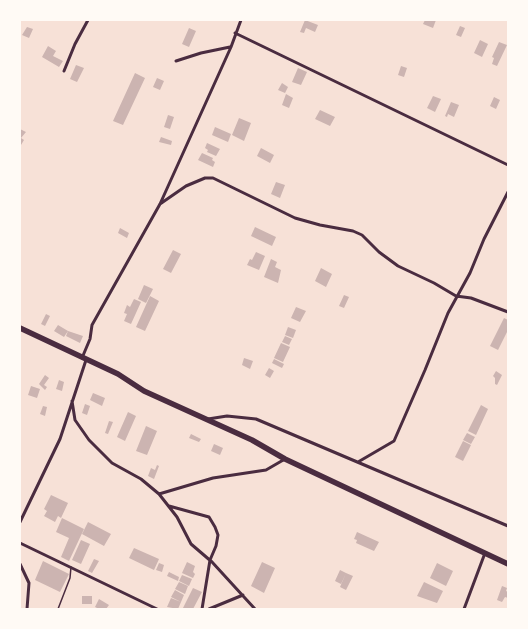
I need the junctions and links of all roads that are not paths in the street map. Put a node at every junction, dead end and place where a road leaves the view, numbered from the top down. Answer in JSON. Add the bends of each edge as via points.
{"nodes":[{"id":1,"x":88,"y":20,"type":"edge"},
{"id":2,"x":241,"y":20,"type":"edge"},
{"id":3,"x":235,"y":33,"type":"junction"},
{"id":4,"x":231,"y":47,"type":"junction"},
{"id":5,"x":176,"y":61,"type":"dead end"},
{"id":6,"x":64,"y":71,"type":"dead end"},
{"id":7,"x":508,"y":165,"type":"edge"},
{"id":8,"x":508,"y":192,"type":"edge"},
{"id":9,"x":160,"y":204,"type":"junction"},
{"id":10,"x":456,"y":296,"type":"junction"},
{"id":11,"x":508,"y":312,"type":"edge"},
{"id":12,"x":20,"y":328,"type":"edge"},
{"id":13,"x":84,"y":359,"type":"junction"},
{"id":14,"x":72,"y":400,"type":"junction"},
{"id":15,"x":205,"y":420,"type":"junction"},
{"id":16,"x":284,"y":459,"type":"junction"},
{"id":17,"x":358,"y":463,"type":"junction"},
{"id":18,"x":159,"y":494,"type":"junction"},
{"id":19,"x":168,"y":505,"type":"junction"},
{"id":20,"x":20,"y":522,"type":"edge"},
{"id":21,"x":508,"y":526,"type":"edge"},
{"id":22,"x":20,"y":545,"type":"edge"},
{"id":23,"x":485,"y":553,"type":"junction"},
{"id":24,"x":210,"y":560,"type":"junction"},
{"id":25,"x":20,"y":564,"type":"edge"},
{"id":26,"x":508,"y":564,"type":"edge"},
{"id":27,"x":71,"y":567,"type":"junction"},
{"id":28,"x":243,"y":596,"type":"junction"},
{"id":29,"x":27,"y":608,"type":"edge"},
{"id":30,"x":58,"y":609,"type":"edge"},
{"id":31,"x":157,"y":609,"type":"edge"},
{"id":32,"x":202,"y":609,"type":"edge"},
{"id":33,"x":209,"y":609,"type":"edge"},
{"id":34,"x":255,"y":609,"type":"edge"},
{"id":35,"x":464,"y":609,"type":"edge"}],
"edges":[{"from":1,"to":6,"type":"street"},
{"from":2,"to":3,"type":"street"},
{"from":3,"to":4,"type":"street"},
{"from":3,"to":7,"type":"street"},
{"from":4,"to":5,"type":"street"},
{"from":4,"to":9,"type":"street"},
{"from":8,"to":10,"type":"street","via":[[470,273]]},
{"from":9,"to":10,"type":"street","via":[[186,186],[205,178],[213,178],[295,218],[362,235],[398,266]]},
{"from":9,"to":13,"type":"street","via":[[92,325]]},
{"from":10,"to":11,"type":"street","via":[[471,298]]},
{"from":10,"to":17,"type":"street","via":[[394,441]]},
{"from":12,"to":13,"type":"highway"},
{"from":13,"to":14,"type":"street"},
{"from":13,"to":15,"type":"highway"},
{"from":14,"to":18,"type":"street","via":[[75,420],[89,440],[112,463],[141,479]]},
{"from":14,"to":20,"type":"street","via":[[60,439]]},
{"from":15,"to":16,"type":"highway","via":[[252,440]]},
{"from":15,"to":17,"type":"street","via":[[227,416],[256,419]]},
{"from":16,"to":18,"type":"street","via":[[266,470],[213,478]]},
{"from":16,"to":23,"type":"highway"},
{"from":17,"to":21,"type":"street"},
{"from":18,"to":19,"type":"street"},
{"from":19,"to":24,"type":"street","via":[[177,516],[191,544]]},
{"from":19,"to":24,"type":"street","via":[[209,517],[218,535]]},
{"from":22,"to":27,"type":"street"},
{"from":23,"to":26,"type":"highway"},
{"from":23,"to":35,"type":"street"},
{"from":24,"to":28,"type":"street"},
{"from":24,"to":32,"type":"street"},
{"from":25,"to":29,"type":"street","via":[[29,583]]},
{"from":27,"to":30,"type":"lane","via":[[70,578]]},
{"from":27,"to":31,"type":"street"},
{"from":28,"to":33,"type":"street"},
{"from":28,"to":34,"type":"street"}]}
